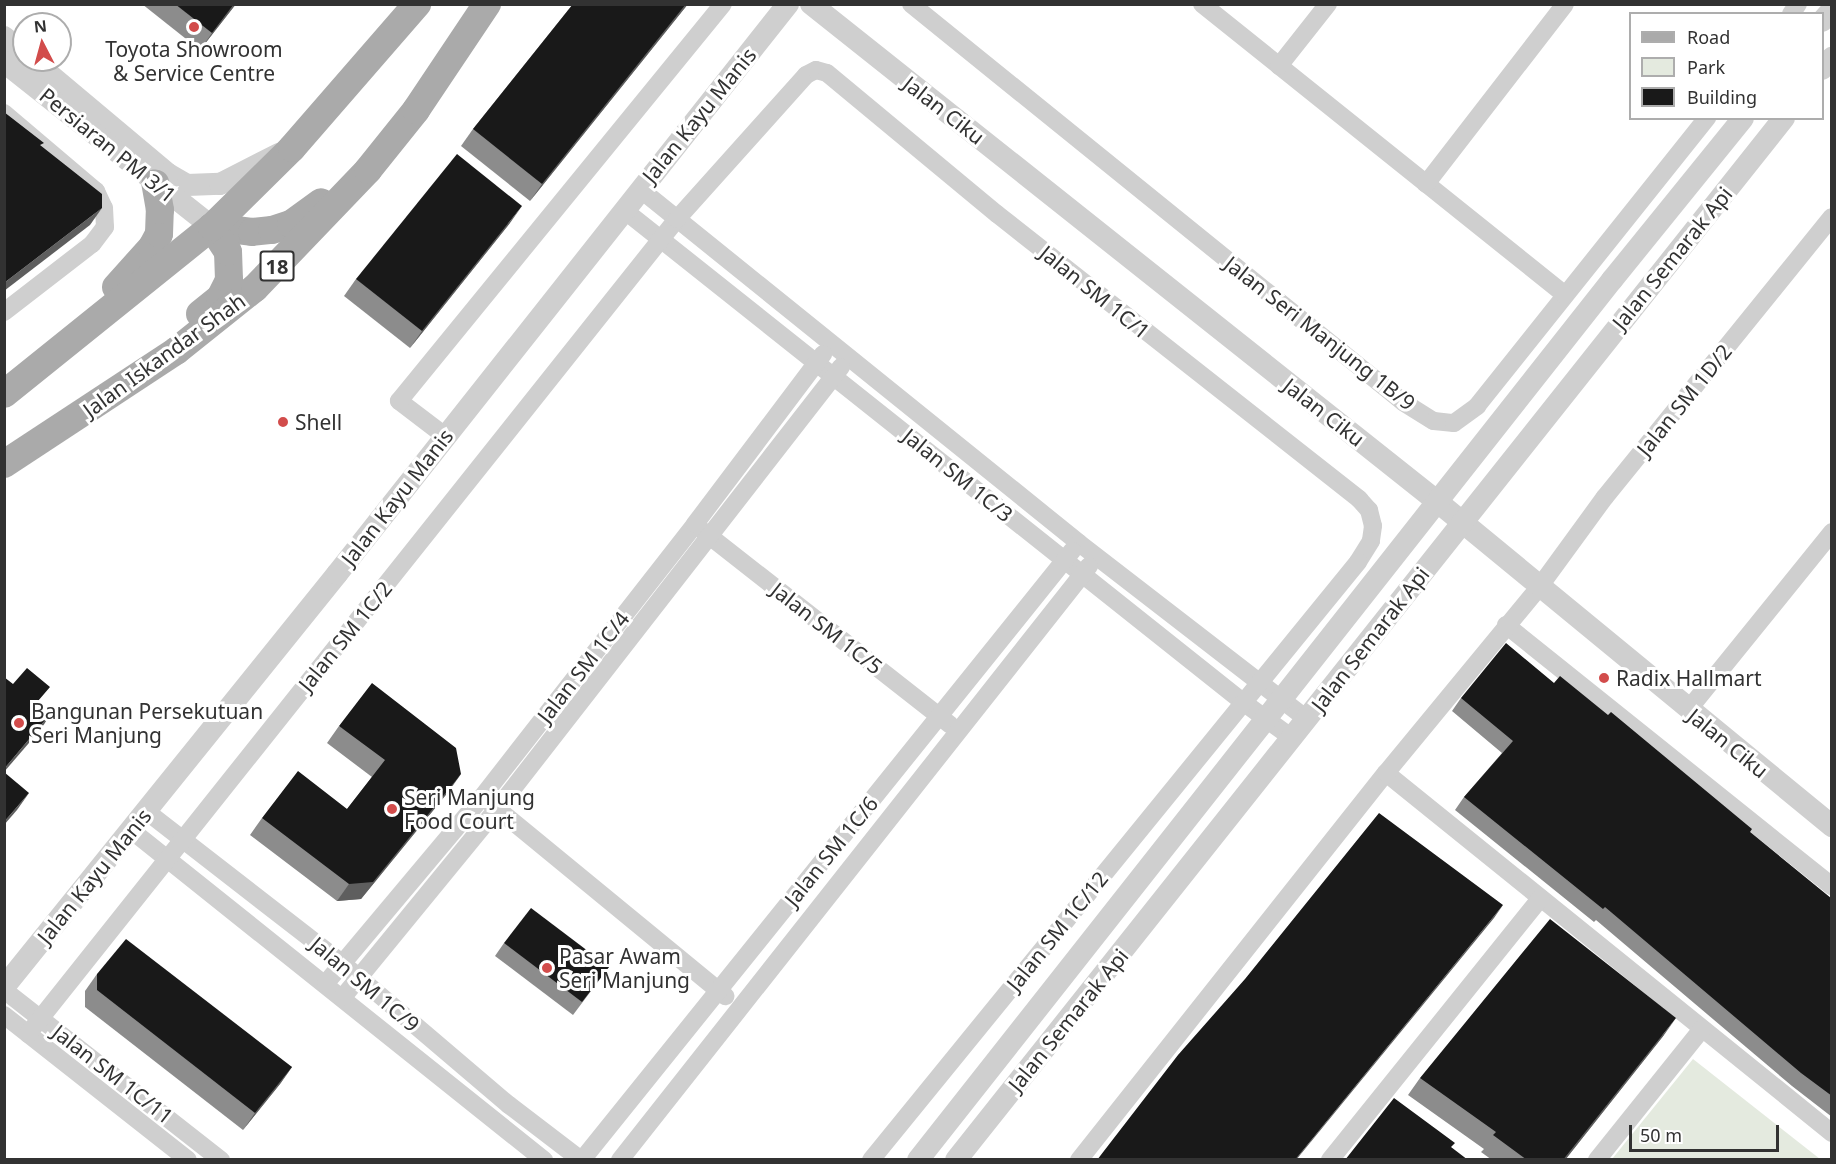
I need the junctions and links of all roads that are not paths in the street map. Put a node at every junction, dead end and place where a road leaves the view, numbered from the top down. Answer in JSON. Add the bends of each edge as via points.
{"nodes":[{"id":1,"x":417,"y":4,"type":"edge"},
{"id":2,"x":487,"y":4,"type":"edge"},
{"id":3,"x":723,"y":4,"type":"edge"},
{"id":4,"x":788,"y":4,"type":"edge"},
{"id":5,"x":811,"y":4,"type":"edge"},
{"id":6,"x":911,"y":4,"type":"edge"},
{"id":7,"x":1202,"y":4,"type":"edge"},
{"id":8,"x":1328,"y":4,"type":"edge"},
{"id":9,"x":1565,"y":4,"type":"edge"},
{"id":10,"x":4,"y":62,"type":"edge"},
{"id":11,"x":1279,"y":66,"type":"junction"},
{"id":12,"x":46,"y":72,"type":"edge"},
{"id":13,"x":416,"y":110,"type":"junction"},
{"id":14,"x":4,"y":113,"type":"edge"},
{"id":15,"x":1705,"y":120,"type":"edge"},
{"id":16,"x":1741,"y":120,"type":"edge"},
{"id":17,"x":1782,"y":120,"type":"edge"},
{"id":18,"x":292,"y":148,"type":"junction"},
{"id":19,"x":155,"y":183,"type":"junction"},
{"id":20,"x":1426,"y":184,"type":"junction"},
{"id":21,"x":640,"y":189,"type":"junction"},
{"id":22,"x":624,"y":210,"type":"junction"},
{"id":23,"x":1832,"y":217,"type":"edge"},
{"id":24,"x":677,"y":219,"type":"junction"},
{"id":25,"x":212,"y":227,"type":"junction"},
{"id":26,"x":662,"y":240,"type":"junction"},
{"id":27,"x":1565,"y":295,"type":"junction"},
{"id":28,"x":4,"y":312,"type":"edge"},
{"id":29,"x":830,"y":344,"type":"junction"},
{"id":30,"x":54,"y":355,"type":"junction"},
{"id":31,"x":848,"y":358,"type":"junction"},
{"id":32,"x":817,"y":362,"type":"junction"},
{"id":33,"x":834,"y":376,"type":"junction"},
{"id":34,"x":4,"y":394,"type":"edge"},
{"id":35,"x":445,"y":436,"type":"junction"},
{"id":36,"x":38,"y":445,"type":"junction"},
{"id":37,"x":4,"y":464,"type":"edge"},
{"id":38,"x":1439,"y":503,"type":"junction"},
{"id":39,"x":1461,"y":522,"type":"junction"},
{"id":40,"x":695,"y":524,"type":"junction"},
{"id":41,"x":711,"y":537,"type":"junction"},
{"id":42,"x":1079,"y":543,"type":"junction"},
{"id":43,"x":1828,"y":543,"type":"edge"},
{"id":44,"x":1096,"y":556,"type":"junction"},
{"id":45,"x":1065,"y":561,"type":"junction"},
{"id":46,"x":1082,"y":575,"type":"junction"},
{"id":47,"x":1540,"y":586,"type":"junction"},
{"id":48,"x":1506,"y":625,"type":"junction"},
{"id":49,"x":1259,"y":683,"type":"junction"},
{"id":50,"x":1282,"y":698,"type":"junction"},
{"id":51,"x":1243,"y":702,"type":"junction"},
{"id":52,"x":1688,"y":710,"type":"junction"},
{"id":53,"x":940,"y":717,"type":"junction"},
{"id":54,"x":1265,"y":719,"type":"junction"},
{"id":55,"x":1307,"y":719,"type":"junction"},
{"id":56,"x":959,"y":732,"type":"junction"},
{"id":57,"x":1292,"y":738,"type":"junction"},
{"id":58,"x":1386,"y":773,"type":"junction"},
{"id":59,"x":482,"y":797,"type":"junction"},
{"id":60,"x":497,"y":809,"type":"junction"},
{"id":61,"x":146,"y":811,"type":"junction"},
{"id":62,"x":1832,"y":826,"type":"edge"},
{"id":63,"x":131,"y":830,"type":"junction"},
{"id":64,"x":182,"y":839,"type":"junction"},
{"id":65,"x":166,"y":858,"type":"junction"},
{"id":66,"x":1832,"y":886,"type":"edge"},
{"id":67,"x":1541,"y":898,"type":"junction"},
{"id":68,"x":342,"y":963,"type":"junction"},
{"id":69,"x":359,"y":978,"type":"junction"},
{"id":70,"x":326,"y":983,"type":"junction"},
{"id":71,"x":4,"y":988,"type":"edge"},
{"id":72,"x":717,"y":989,"type":"junction"},
{"id":73,"x":343,"y":997,"type":"junction"},
{"id":74,"x":738,"y":1006,"type":"junction"},
{"id":75,"x":4,"y":1015,"type":"edge"},
{"id":76,"x":41,"y":1018,"type":"junction"},
{"id":77,"x":1702,"y":1029,"type":"junction"},
{"id":78,"x":28,"y":1034,"type":"junction"},
{"id":79,"x":1832,"y":1133,"type":"edge"},
{"id":80,"x":188,"y":1160,"type":"edge"},
{"id":81,"x":221,"y":1160,"type":"edge"},
{"id":82,"x":544,"y":1160,"type":"edge"},
{"id":83,"x":581,"y":1160,"type":"edge"},
{"id":84,"x":620,"y":1160,"type":"edge"},
{"id":85,"x":870,"y":1160,"type":"edge"},
{"id":86,"x":918,"y":1160,"type":"edge"},
{"id":87,"x":957,"y":1160,"type":"edge"},
{"id":88,"x":1079,"y":1160,"type":"edge"},
{"id":89,"x":1330,"y":1160,"type":"edge"},
{"id":90,"x":1597,"y":1160,"type":"edge"}],
"edges":[{"from":1,"to":18,"type":"main road"},
{"from":2,"to":13,"type":"main road","name":"Jalan Iskandar Shah","number":"18"},
{"from":3,"to":35,"type":"street","via":[[399,401]]},
{"from":4,"to":21,"type":"street","name":"Jalan Kayu Manis"},
{"from":5,"to":38,"type":"street","name":"Jalan Ciku"},
{"from":6,"to":27,"type":"street","name":"Jalan Seri Manjung 1B/9","via":[[1403,402],[1434,421],[1454,423],[1477,406]]},
{"from":7,"to":11,"type":"street"},
{"from":8,"to":11,"type":"street"},
{"from":9,"to":20,"type":"street"},
{"from":10,"to":19,"type":"street","name":"Persiaran PM 3/1"},
{"from":11,"to":20,"type":"street"},
{"from":12,"to":18,"type":"street","name":"Persiaran PM 3/1","via":[[168,174],[188,185],[220,184]]},
{"from":13,"to":25,"type":"main road","via":[[332,193],[291,224],[252,232]]},
{"from":13,"to":36,"type":"main road","name":"Jalan Iskandar Shah","number":"18","via":[[368,170],[255,288],[176,351]]},
{"from":14,"to":28,"type":"street","via":[[96,190],[104,208],[105,226],[92,244]]},
{"from":15,"to":27,"type":"street","name":"Jalan Seri Manjung 1B/9"},
{"from":16,"to":38,"type":"street","name":"Jalan Semarak Api"},
{"from":17,"to":39,"type":"street","name":"Jalan Semarak Api"},
{"from":18,"to":25,"type":"main road"},
{"from":19,"to":25,"type":"street","name":"Persiaran PM 3/1"},
{"from":19,"to":30,"type":"main road","via":[[159,234],[152,247]]},
{"from":20,"to":27,"type":"street"},
{"from":21,"to":22,"type":"street","name":"Jalan Kayu Manis"},
{"from":21,"to":24,"type":"street","name":"Jalan SM 1C/3"},
{"from":22,"to":26,"type":"street","name":"Jalan SM 1C/3"},
{"from":22,"to":35,"type":"street","name":"Jalan Kayu Manis"},
{"from":23,"to":47,"type":"street","name":"Jalan SM 1D/2","via":[[1605,497]]},
{"from":24,"to":26,"type":"street","name":"Jalan SM 1C/1"},
{"from":24,"to":29,"type":"street","name":"Jalan SM 1C/3"},
{"from":24,"to":49,"type":"street","name":"Jalan SM 1C/1","via":[[806,75],[816,70],[827,73],[997,214],[1369,510],[1371,541],[1358,562]]},
{"from":25,"to":30,"type":"main road"},
{"from":25,"to":36,"type":"main road","via":[[228,252],[229,280],[220,298]]},
{"from":26,"to":32,"type":"street","name":"Jalan SM 1C/3"},
{"from":26,"to":64,"type":"street","name":"Jalan SM 1C/2"},
{"from":29,"to":31,"type":"street","name":"Jalan SM 1C/3"},
{"from":29,"to":32,"type":"street","name":"Jalan SM 1C/4"},
{"from":30,"to":34,"type":"main road"},
{"from":31,"to":33,"type":"street","name":"Jalan SM 1C/4"},
{"from":31,"to":42,"type":"street","name":"Jalan SM 1C/3"},
{"from":32,"to":33,"type":"street","name":"Jalan SM 1C/3"},
{"from":32,"to":40,"type":"street","name":"Jalan SM 1C/4"},
{"from":33,"to":41,"type":"street","name":"Jalan SM 1C/4"},
{"from":33,"to":45,"type":"street","name":"Jalan SM 1C/3"},
{"from":35,"to":61,"type":"street","name":"Jalan Kayu Manis"},
{"from":36,"to":37,"type":"main road","name":"Jalan Iskandar Shah","number":"18"},
{"from":38,"to":39,"type":"street","name":"Jalan Ciku"},
{"from":38,"to":50,"type":"street","name":"Jalan Semarak Api"},
{"from":39,"to":47,"type":"street","name":"Jalan Ciku"},
{"from":39,"to":55,"type":"street","name":"Jalan Semarak Api"},
{"from":40,"to":41,"type":"street","name":"Jalan SM 1C/5"},
{"from":40,"to":59,"type":"street","name":"Jalan SM 1C/4"},
{"from":41,"to":53,"type":"street","name":"Jalan SM 1C/5"},
{"from":41,"to":60,"type":"street","name":"Jalan SM 1C/4"},
{"from":42,"to":44,"type":"street","name":"Jalan SM 1C/3"},
{"from":42,"to":45,"type":"street","name":"Jalan SM 1C/6"},
{"from":43,"to":52,"type":"street"},
{"from":44,"to":46,"type":"street","name":"Jalan SM 1C/6"},
{"from":44,"to":49,"type":"street","name":"Jalan SM 1C/3"},
{"from":45,"to":46,"type":"street","name":"Jalan SM 1C/3"},
{"from":45,"to":53,"type":"street","name":"Jalan SM 1C/6"},
{"from":46,"to":51,"type":"street","name":"Jalan SM 1C/3"},
{"from":46,"to":56,"type":"street","name":"Jalan SM 1C/6"},
{"from":47,"to":48,"type":"street","name":"Jalan SM 1D/2"},
{"from":47,"to":52,"type":"street","name":"Jalan Ciku"},
{"from":48,"to":58,"type":"street","name":"Jalan SM 1D/2"},
{"from":48,"to":66,"type":"street"},
{"from":49,"to":50,"type":"street","name":"Jalan SM 1C/3"},
{"from":49,"to":51,"type":"street","name":"Jalan SM 1C/1"},
{"from":50,"to":54,"type":"street","name":"Jalan Semarak Api"},
{"from":50,"to":55,"type":"street","name":"Jalan SM 1C/3"},
{"from":51,"to":54,"type":"street","name":"Jalan SM 1C/3"},
{"from":51,"to":85,"type":"street","name":"Jalan SM 1C/12"},
{"from":52,"to":62,"type":"street","name":"Jalan Ciku"},
{"from":53,"to":56,"type":"street","name":"Jalan SM 1C/5"},
{"from":53,"to":72,"type":"street","name":"Jalan SM 1C/6"},
{"from":54,"to":57,"type":"street","name":"Jalan SM 1C/3"},
{"from":54,"to":86,"type":"street","name":"Jalan Semarak Api"},
{"from":55,"to":57,"type":"street","name":"Jalan Semarak Api"},
{"from":56,"to":74,"type":"street","name":"Jalan SM 1C/6"},
{"from":57,"to":87,"type":"street","name":"Jalan Semarak Api"},
{"from":58,"to":67,"type":"street"},
{"from":58,"to":88,"type":"street","name":"Jalan SM 1D/2"},
{"from":59,"to":60,"type":"street"},
{"from":59,"to":68,"type":"street","name":"Jalan SM 1C/4"},
{"from":60,"to":69,"type":"street","name":"Jalan SM 1C/4"},
{"from":60,"to":72,"type":"street"},
{"from":61,"to":63,"type":"street","name":"Jalan Kayu Manis"},
{"from":61,"to":64,"type":"street","name":"Jalan SM 1C/9"},
{"from":63,"to":65,"type":"street","name":"Jalan SM 1C/9"},
{"from":63,"to":71,"type":"street","name":"Jalan Kayu Manis"},
{"from":64,"to":65,"type":"street","name":"Jalan SM 1C/2"},
{"from":64,"to":68,"type":"street","name":"Jalan SM 1C/9"},
{"from":65,"to":70,"type":"street","name":"Jalan SM 1C/9"},
{"from":65,"to":76,"type":"street","name":"Jalan SM 1C/2"},
{"from":67,"to":77,"type":"street"},
{"from":67,"to":89,"type":"street"},
{"from":68,"to":69,"type":"street","name":"Jalan SM 1C/9"},
{"from":68,"to":70,"type":"street","name":"Jalan SM 1C/4"},
{"from":69,"to":73,"type":"street","name":"Jalan SM 1C/4"},
{"from":69,"to":83,"type":"street","name":"Jalan SM 1C/9","via":[[509,1105]]},
{"from":70,"to":73,"type":"street","name":"Jalan SM 1C/9"},
{"from":71,"to":76,"type":"street","name":"Jalan SM 1C/11"},
{"from":72,"to":74,"type":"street"},
{"from":72,"to":83,"type":"street","name":"Jalan SM 1C/6"},
{"from":73,"to":82,"type":"street","name":"Jalan SM 1C/9"},
{"from":74,"to":84,"type":"street","name":"Jalan SM 1C/6"},
{"from":75,"to":78,"type":"street","name":"Jalan SM 1C/11"},
{"from":76,"to":78,"type":"street","name":"Jalan SM 1C/2"},
{"from":76,"to":81,"type":"street","name":"Jalan SM 1C/11"},
{"from":77,"to":79,"type":"street"},
{"from":77,"to":90,"type":"street"},
{"from":78,"to":80,"type":"street","name":"Jalan SM 1C/11"}]}
